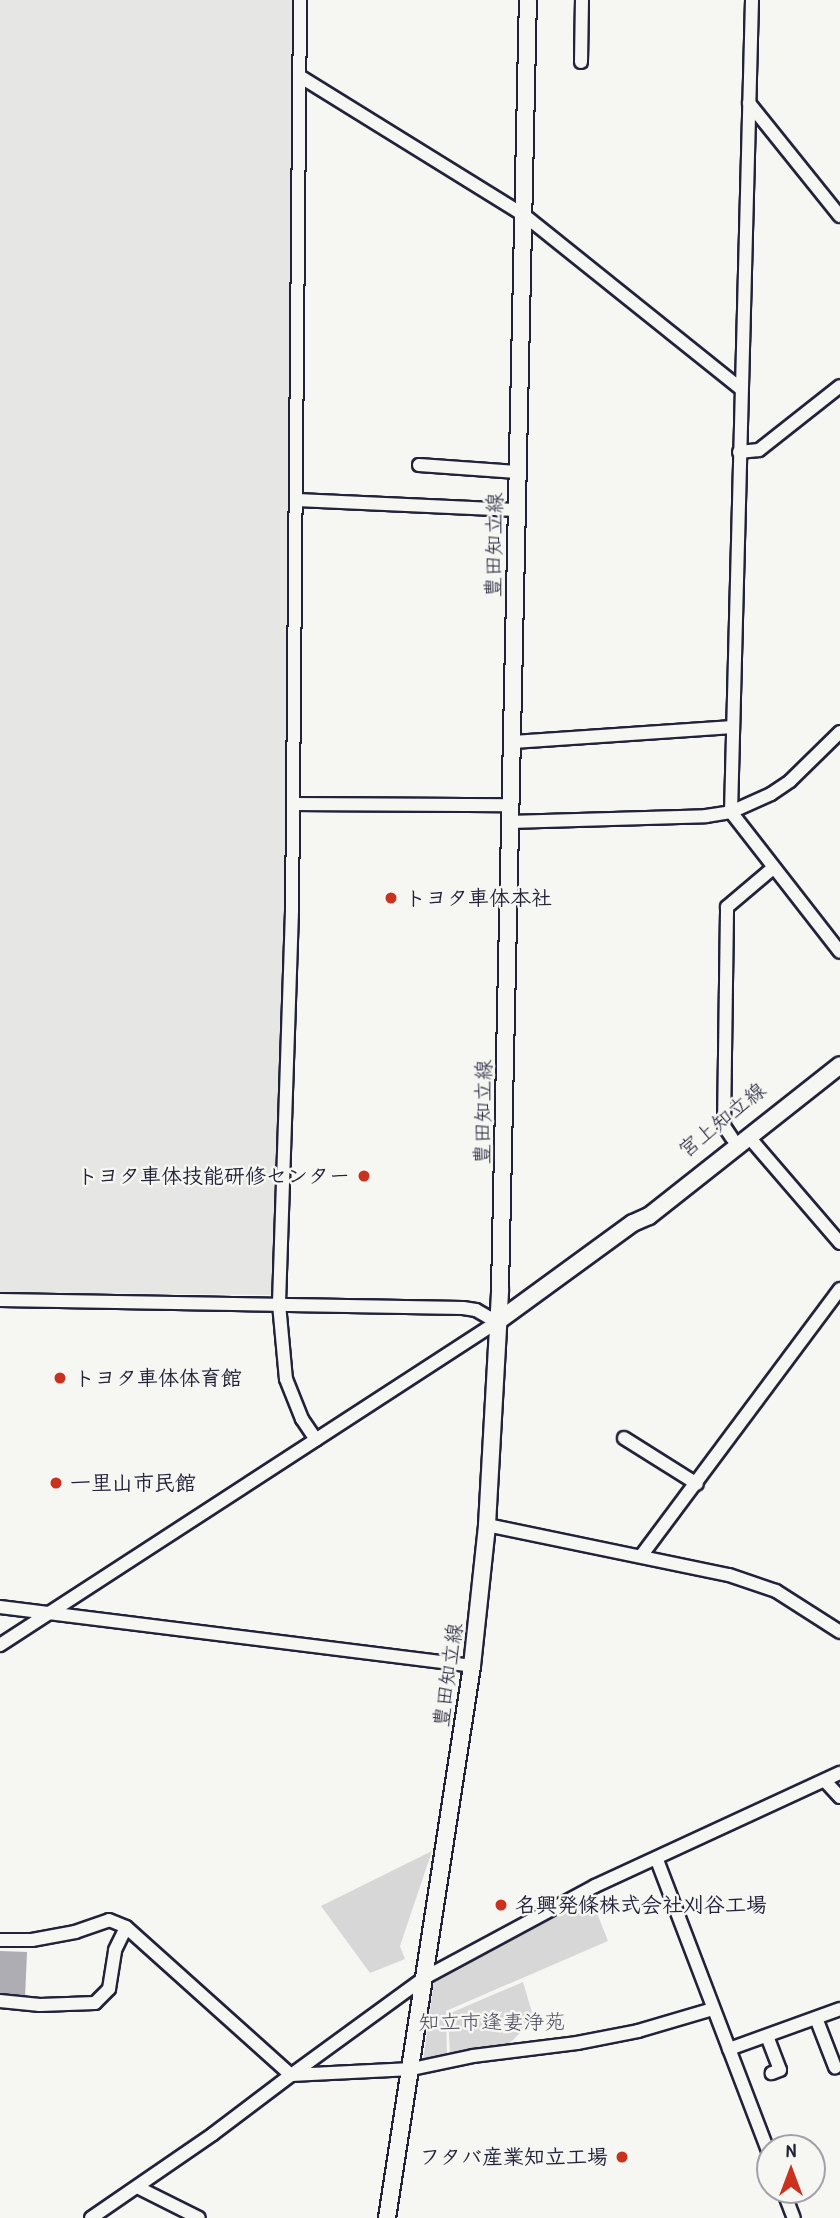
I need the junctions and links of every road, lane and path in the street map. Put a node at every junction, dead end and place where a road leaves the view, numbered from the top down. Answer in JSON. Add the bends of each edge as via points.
{"nodes":[{"id":1,"x":300,"y":0,"type":"edge"},
{"id":2,"x":528,"y":0,"type":"edge"},
{"id":3,"x":582,"y":0,"type":"edge"},
{"id":4,"x":752,"y":0,"type":"edge"},
{"id":5,"x":581,"y":62,"type":"dead end"},
{"id":6,"x":302,"y":77,"type":"junction"},
{"id":7,"x":749,"y":103,"type":"junction"},
{"id":8,"x":524,"y":215,"type":"junction"},
{"id":9,"x":840,"y":216,"type":"edge"},
{"id":10,"x":840,"y":386,"type":"edge"},
{"id":11,"x":741,"y":389,"type":"junction"},
{"id":12,"x":739,"y":452,"type":"junction"},
{"id":13,"x":419,"y":465,"type":"dead end"},
{"id":14,"x":517,"y":472,"type":"junction"},
{"id":15,"x":297,"y":500,"type":"junction"},
{"id":16,"x":516,"y":510,"type":"junction"},
{"id":17,"x":730,"y":727,"type":"junction"},
{"id":18,"x":840,"y":732,"type":"edge"},
{"id":19,"x":512,"y":742,"type":"junction"},
{"id":20,"x":293,"y":804,"type":"junction"},
{"id":21,"x":510,"y":805,"type":"junction"},
{"id":22,"x":731,"y":812,"type":"junction"},
{"id":23,"x":509,"y":822,"type":"junction"},
{"id":24,"x":773,"y":868,"type":"junction"},
{"id":25,"x":840,"y":951,"type":"edge"},
{"id":26,"x":840,"y":1052,"type":"edge"},
{"id":27,"x":840,"y":1065,"type":"edge"},
{"id":28,"x":740,"y":1137,"type":"junction"},
{"id":29,"x":840,"y":1243,"type":"edge"},
{"id":30,"x":840,"y":1289,"type":"edge"},
{"id":31,"x":0,"y":1300,"type":"edge"},
{"id":32,"x":279,"y":1304,"type":"junction"},
{"id":33,"x":496,"y":1322,"type":"junction"},
{"id":34,"x":624,"y":1438,"type":"dead end"},
{"id":35,"x":316,"y":1440,"type":"junction"},
{"id":36,"x":697,"y":1484,"type":"junction"},
{"id":37,"x":487,"y":1525,"type":"junction"},
{"id":38,"x":641,"y":1556,"type":"junction"},
{"id":39,"x":0,"y":1607,"type":"edge"},
{"id":40,"x":47,"y":1614,"type":"junction"},
{"id":41,"x":840,"y":1632,"type":"edge"},
{"id":42,"x":0,"y":1645,"type":"edge"},
{"id":43,"x":472,"y":1666,"type":"junction"},
{"id":44,"x":840,"y":1773,"type":"edge"},
{"id":45,"x":825,"y":1781,"type":"junction"},
{"id":46,"x":840,"y":1797,"type":"edge"},
{"id":47,"x":657,"y":1860,"type":"junction"},
{"id":48,"x":126,"y":1927,"type":"junction"},
{"id":49,"x":0,"y":1940,"type":"edge"},
{"id":50,"x":424,"y":1978,"type":"junction"},
{"id":51,"x":0,"y":2001,"type":"edge"},
{"id":52,"x":713,"y":2009,"type":"junction"},
{"id":53,"x":840,"y":2009,"type":"edge"},
{"id":54,"x":816,"y":2018,"type":"junction"},
{"id":55,"x":767,"y":2036,"type":"junction"},
{"id":56,"x":729,"y":2049,"type":"junction"},
{"id":57,"x":835,"y":2067,"type":"dead end"},
{"id":58,"x":412,"y":2069,"type":"junction"},
{"id":59,"x":772,"y":2073,"type":"dead end"},
{"id":60,"x":291,"y":2075,"type":"junction"},
{"id":61,"x":762,"y":2134,"type":"edge"},
{"id":62,"x":137,"y":2187,"type":"junction"},
{"id":63,"x":91,"y":2218,"type":"edge"},
{"id":64,"x":199,"y":2218,"type":"edge"},
{"id":65,"x":387,"y":2218,"type":"edge"}],
"edges":[{"from":1,"to":6,"type":"street"},
{"from":2,"to":8,"type":"main road","name":"豊田知立線"},
{"from":3,"to":5,"type":"street"},
{"from":4,"to":7,"type":"street"},
{"from":6,"to":8,"type":"street"},
{"from":6,"to":15,"type":"street"},
{"from":7,"to":9,"type":"street"},
{"from":7,"to":11,"type":"street"},
{"from":8,"to":11,"type":"street"},
{"from":8,"to":14,"type":"main road","name":"豊田知立線"},
{"from":10,"to":12,"type":"street","via":[[758,450]]},
{"from":11,"to":12,"type":"street"},
{"from":12,"to":17,"type":"street"},
{"from":13,"to":14,"type":"street"},
{"from":14,"to":16,"type":"main road","name":"豊田知立線"},
{"from":15,"to":16,"type":"street"},
{"from":15,"to":20,"type":"street"},
{"from":16,"to":19,"type":"main road","name":"豊田知立線"},
{"from":17,"to":19,"type":"street"},
{"from":17,"to":22,"type":"street"},
{"from":18,"to":22,"type":"street","via":[[790,781]]},
{"from":19,"to":21,"type":"main road","name":"豊田知立線"},
{"from":20,"to":21,"type":"street"},
{"from":20,"to":32,"type":"street"},
{"from":21,"to":23,"type":"main road","name":"豊田知立線"},
{"from":22,"to":23,"type":"street"},
{"from":22,"to":24,"type":"street"},
{"from":23,"to":33,"type":"main road","name":"豊田知立線"},
{"from":24,"to":25,"type":"street"},
{"from":24,"to":28,"type":"street","via":[[727,907],[724,1126]]},
{"from":26,"to":28,"type":"main road","name":"宮上知立線"},
{"from":27,"to":28,"type":"main road","name":"宮上知立線"},
{"from":28,"to":29,"type":"street"},
{"from":28,"to":33,"type":"main road","name":"宮上知立線","via":[[643,1209],[633,1223]]},
{"from":30,"to":36,"type":"street"},
{"from":31,"to":32,"type":"street"},
{"from":32,"to":33,"type":"street","via":[[463,1308]]},
{"from":32,"to":35,"type":"street","via":[[286,1379]]},
{"from":33,"to":35,"type":"street"},
{"from":33,"to":37,"type":"main road","name":"豊田知立線"},
{"from":34,"to":36,"type":"street"},
{"from":35,"to":40,"type":"street"},
{"from":36,"to":38,"type":"street"},
{"from":37,"to":38,"type":"street"},
{"from":37,"to":43,"type":"main road","name":"豊田知立線"},
{"from":38,"to":41,"type":"street","via":[[729,1575],[776,1591]]},
{"from":39,"to":40,"type":"street"},
{"from":40,"to":42,"type":"street"},
{"from":40,"to":43,"type":"street"},
{"from":43,"to":50,"type":"main road","name":"豊田知立線"},
{"from":44,"to":45,"type":"street"},
{"from":45,"to":46,"type":"street"},
{"from":45,"to":47,"type":"street"},
{"from":47,"to":50,"type":"street","via":[[595,1886]]},
{"from":47,"to":52,"type":"street"},
{"from":48,"to":49,"type":"street","via":[[109,1920],[32,1940]]},
{"from":48,"to":51,"type":"street","via":[[115,1950],[108,1989],[95,2003]]},
{"from":48,"to":60,"type":"street"},
{"from":50,"to":58,"type":"main road","name":"豊田知立線"},
{"from":50,"to":60,"type":"street"},
{"from":52,"to":56,"type":"street"},
{"from":52,"to":58,"type":"street","via":[[638,2031]]},
{"from":53,"to":54,"type":"street"},
{"from":54,"to":55,"type":"street"},
{"from":54,"to":57,"type":"street"},
{"from":55,"to":56,"type":"street"},
{"from":55,"to":59,"type":"street","via":[[780,2070]]},
{"from":56,"to":61,"type":"street"},
{"from":58,"to":60,"type":"street"},
{"from":58,"to":65,"type":"main road","name":"豊田知立線"},
{"from":60,"to":62,"type":"street"},
{"from":62,"to":63,"type":"street"},
{"from":62,"to":64,"type":"street"}]}
